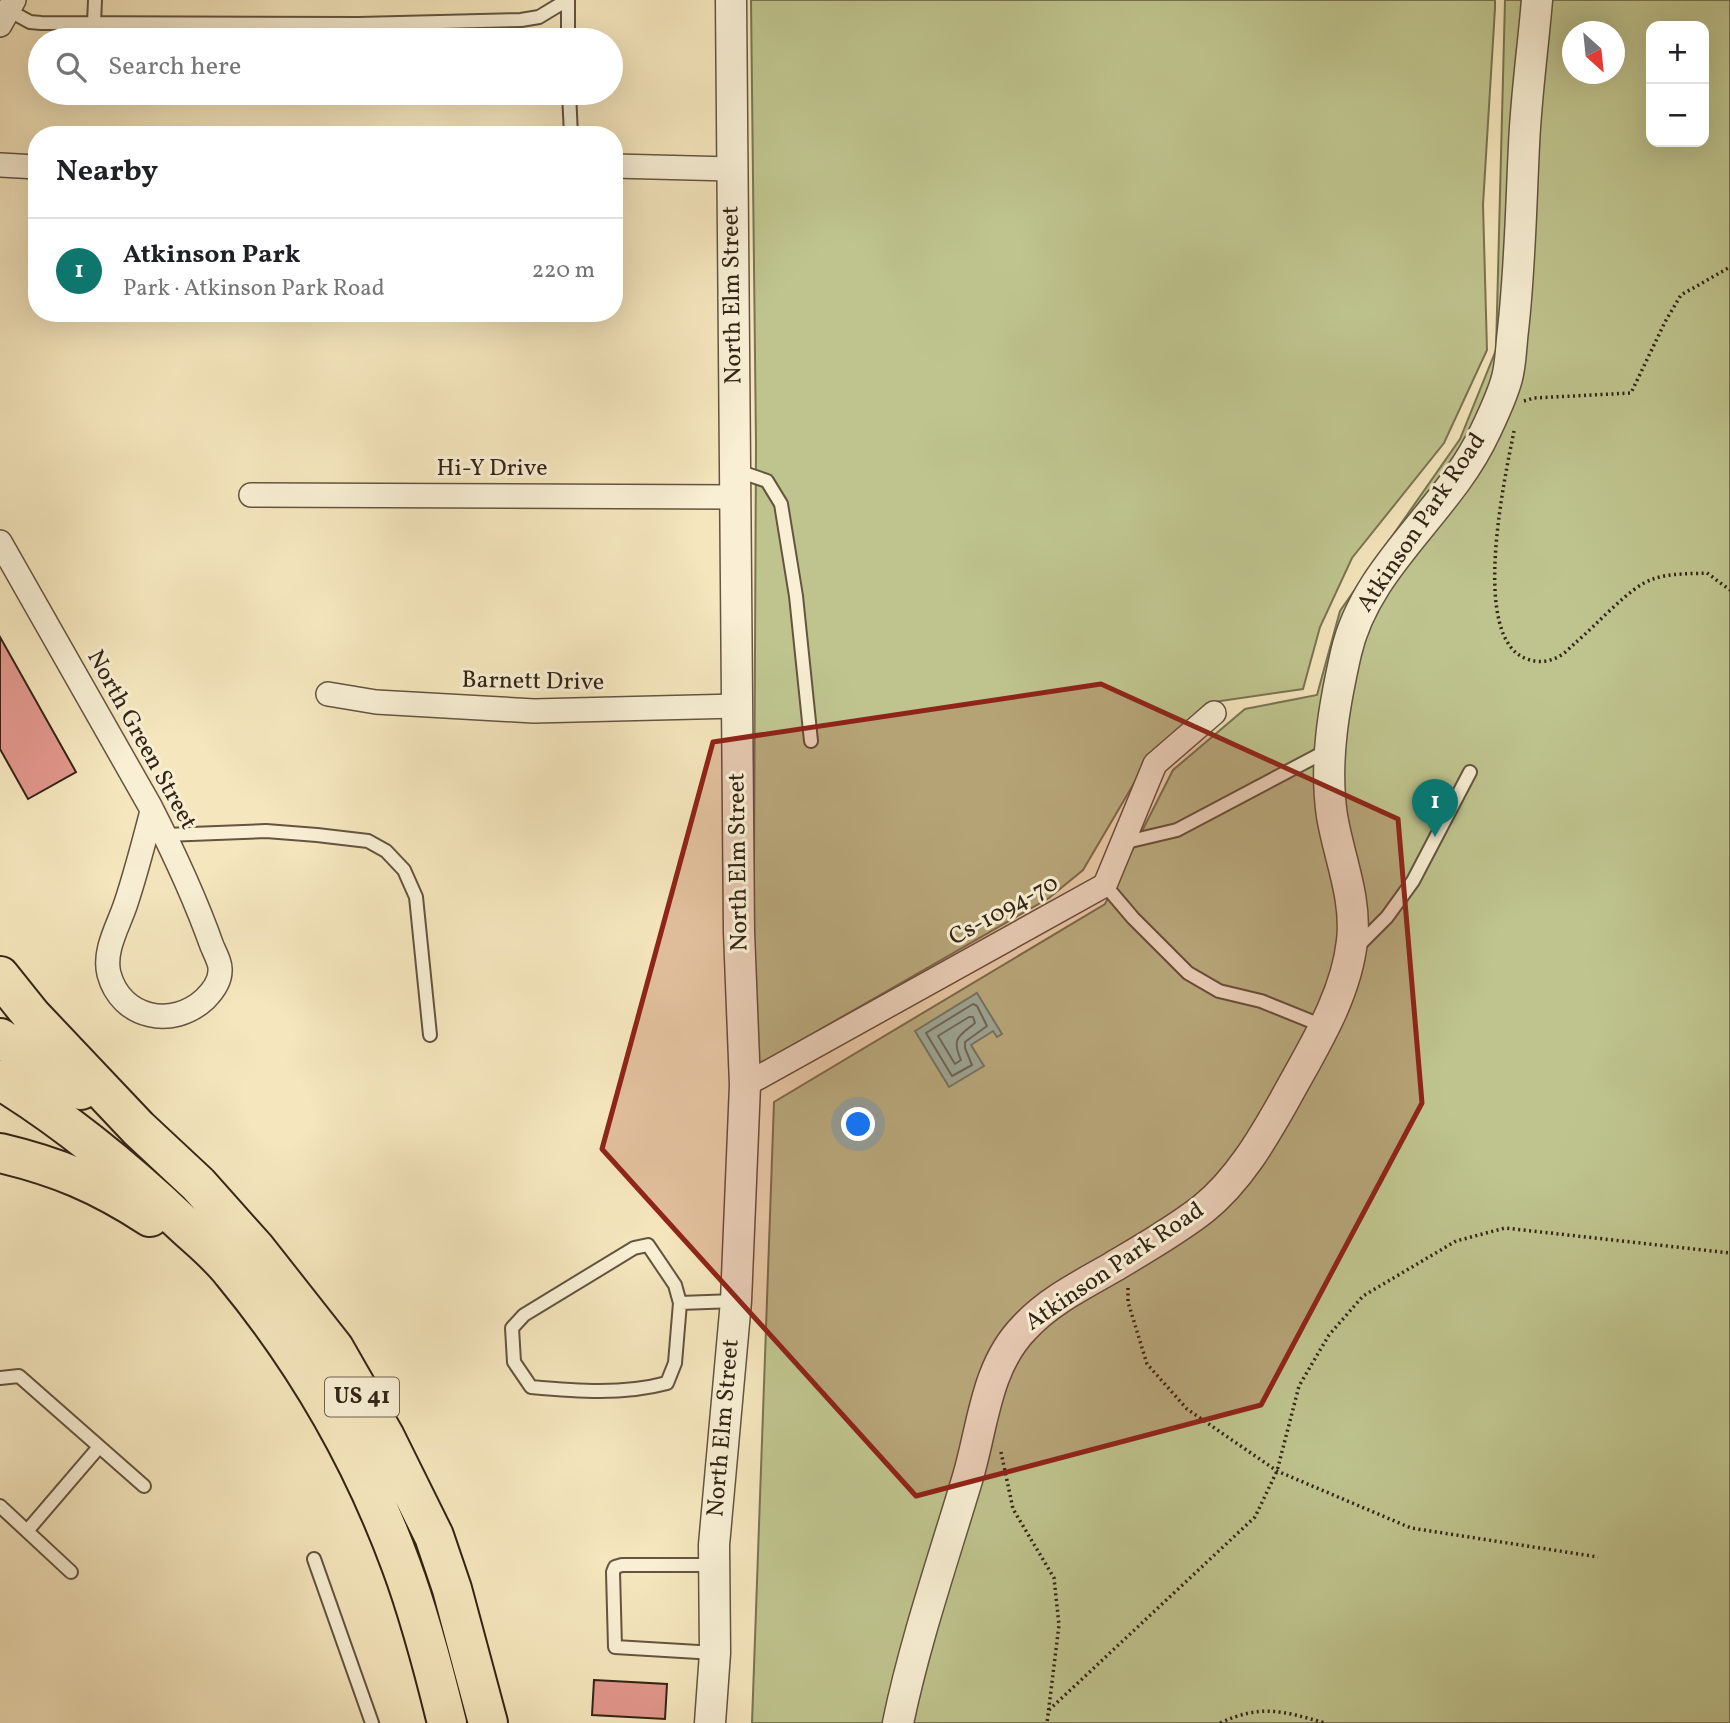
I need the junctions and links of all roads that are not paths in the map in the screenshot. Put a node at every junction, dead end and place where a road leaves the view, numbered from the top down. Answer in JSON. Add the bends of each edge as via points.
{"nodes":[{"id":1,"x":95,"y":0,"type":"edge"},
{"id":2,"x":568,"y":0,"type":"edge"},
{"id":3,"x":731,"y":0,"type":"edge"},
{"id":4,"x":1537,"y":0,"type":"edge"},
{"id":5,"x":7,"y":12,"type":"edge"},
{"id":6,"x":94,"y":23,"type":"junction"},
{"id":7,"x":568,"y":28,"type":"edge"},
{"id":8,"x":570,"y":105,"type":"edge"},
{"id":9,"x":571,"y":126,"type":"edge"},
{"id":10,"x":623,"y":166,"type":"edge"},
{"id":11,"x":731,"y":169,"type":"junction"},
{"id":12,"x":734,"y":483,"type":"junction"},
{"id":13,"x":251,"y":495,"type":"dead end"},
{"id":14,"x":0,"y":542,"type":"edge"},
{"id":15,"x":328,"y":694,"type":"dead end"},
{"id":16,"x":737,"y":706,"type":"junction"},
{"id":17,"x":1214,"y":713,"type":"dead end"},
{"id":18,"x":811,"y":741,"type":"dead end"},
{"id":19,"x":1330,"y":749,"type":"junction"},
{"id":20,"x":1470,"y":772,"type":"dead end"},
{"id":21,"x":152,"y":811,"type":"junction"},
{"id":22,"x":164,"y":835,"type":"junction"},
{"id":23,"x":1122,"y":843,"type":"junction"},
{"id":24,"x":1105,"y":885,"type":"junction"},
{"id":25,"x":1351,"y":953,"type":"junction"},
{"id":26,"x":0,"y":976,"type":"edge"},
{"id":27,"x":1323,"y":1026,"type":"junction"},
{"id":28,"x":430,"y":1035,"type":"dead end"},
{"id":29,"x":0,"y":1038,"type":"edge"},
{"id":30,"x":0,"y":1080,"type":"edge"},
{"id":31,"x":745,"y":1085,"type":"junction"},
{"id":32,"x":138,"y":1128,"type":"junction"},
{"id":33,"x":0,"y":1153,"type":"edge"},
{"id":34,"x":231,"y":1270,"type":"junction"},
{"id":35,"x":736,"y":1301,"type":"junction"},
{"id":36,"x":680,"y":1303,"type":"junction"},
{"id":37,"x":0,"y":1378,"type":"edge"},
{"id":38,"x":99,"y":1447,"type":"junction"},
{"id":39,"x":144,"y":1486,"type":"dead end"},
{"id":40,"x":0,"y":1506,"type":"edge"},
{"id":41,"x":27,"y":1531,"type":"junction"},
{"id":42,"x":314,"y":1559,"type":"dead end"},
{"id":43,"x":714,"y":1565,"type":"junction"},
{"id":44,"x":71,"y":1572,"type":"dead end"},
{"id":45,"x":715,"y":1653,"type":"junction"},
{"id":46,"x":372,"y":1723,"type":"edge"},
{"id":47,"x":447,"y":1723,"type":"edge"},
{"id":48,"x":488,"y":1723,"type":"edge"},
{"id":49,"x":710,"y":1723,"type":"edge"},
{"id":50,"x":898,"y":1723,"type":"edge"}],
"edges":[{"from":1,"to":6,"type":"lane"},
{"from":2,"to":6,"type":"lane","via":[[540,17],[521,20]]},
{"from":2,"to":7,"type":"lane"},
{"from":3,"to":11,"type":"street","name":"North Elm Street"},
{"from":4,"to":19,"type":"street","name":"Atkinson Park Road","via":[[1508,374],[1468,463],[1378,579],[1359,612],[1347,649]]},
{"from":5,"to":6,"type":"lane","via":[[30,22]]},
{"from":8,"to":9,"type":"lane"},
{"from":10,"to":11,"type":"street"},
{"from":11,"to":12,"type":"street","name":"North Elm Street"},
{"from":12,"to":13,"type":"street","name":"Hi-Y Drive"},
{"from":12,"to":16,"type":"street","name":"North Elm Street"},
{"from":12,"to":18,"type":"lane","via":[[767,481],[781,504]]},
{"from":14,"to":21,"type":"street","name":"North Green Street"},
{"from":15,"to":16,"type":"street","name":"Barnett Drive","via":[[376,702],[534,711]]},
{"from":16,"to":31,"type":"street","name":"North Elm Street","via":[[738,932]]},
{"from":17,"to":23,"type":"street","via":[[1155,764]]},
{"from":19,"to":23,"type":"lane","via":[[1177,830]]},
{"from":19,"to":25,"type":"street","name":"Atkinson Park Road","via":[[1332,817],[1353,916]]},
{"from":20,"to":25,"type":"lane","via":[[1413,881],[1387,917]]},
{"from":21,"to":22,"type":"street","name":"North Green Street"},
{"from":21,"to":22,"type":"street","name":"North Green Street","via":[[109,948],[108,972],[118,995],[134,1010],[156,1018],[181,1015],[198,1005],[214,990],[221,971]]},
{"from":22,"to":28,"type":"lane","via":[[266,831],[368,841],[386,851],[404,870],[415,898]]},
{"from":23,"to":24,"type":"street"},
{"from":24,"to":27,"type":"lane","via":[[1188,973],[1219,991]]},
{"from":24,"to":31,"type":"street","name":"Cs-1094-70"},
{"from":25,"to":27,"type":"street","name":"Atkinson Park Road"},
{"from":26,"to":32,"type":"highway"},
{"from":27,"to":50,"type":"street","name":"Atkinson Park Road","via":[[1261,1140],[1236,1175],[1205,1207],[1169,1234],[1045,1309],[1017,1335],[1002,1358]]},
{"from":29,"to":32,"type":"highway","number":"US 41"},
{"from":30,"to":34,"type":"highway","number":"US 41","via":[[132,1176]]},
{"from":31,"to":35,"type":"street","name":"North Elm Street"},
{"from":32,"to":48,"type":"highway","number":"US 41","via":[[198,1184],[256,1249],[334,1348],[434,1536]]},
{"from":33,"to":34,"type":"highway","via":[[75,1175],[114,1194]]},
{"from":34,"to":47,"type":"highway","number":"US 41","via":[[308,1378],[366,1482],[402,1567]]},
{"from":35,"to":36,"type":"lane"},
{"from":35,"to":43,"type":"street","name":"North Elm Street"},
{"from":36,"to":36,"type":"lane","via":[[675,1285],[648,1245],[634,1248],[524,1315],[512,1328],[514,1362],[531,1387],[640,1390],[667,1383],[675,1363]]},
{"from":37,"to":38,"type":"lane","via":[[19,1376]]},
{"from":38,"to":39,"type":"lane"},
{"from":38,"to":41,"type":"lane"},
{"from":40,"to":41,"type":"lane"},
{"from":41,"to":44,"type":"lane"},
{"from":42,"to":46,"type":"lane"},
{"from":43,"to":45,"type":"street","name":"North Elm Street"},
{"from":43,"to":45,"type":"lane","via":[[615,1567],[613,1596],[615,1647]]},
{"from":45,"to":49,"type":"street","name":"North Elm Street"}]}
